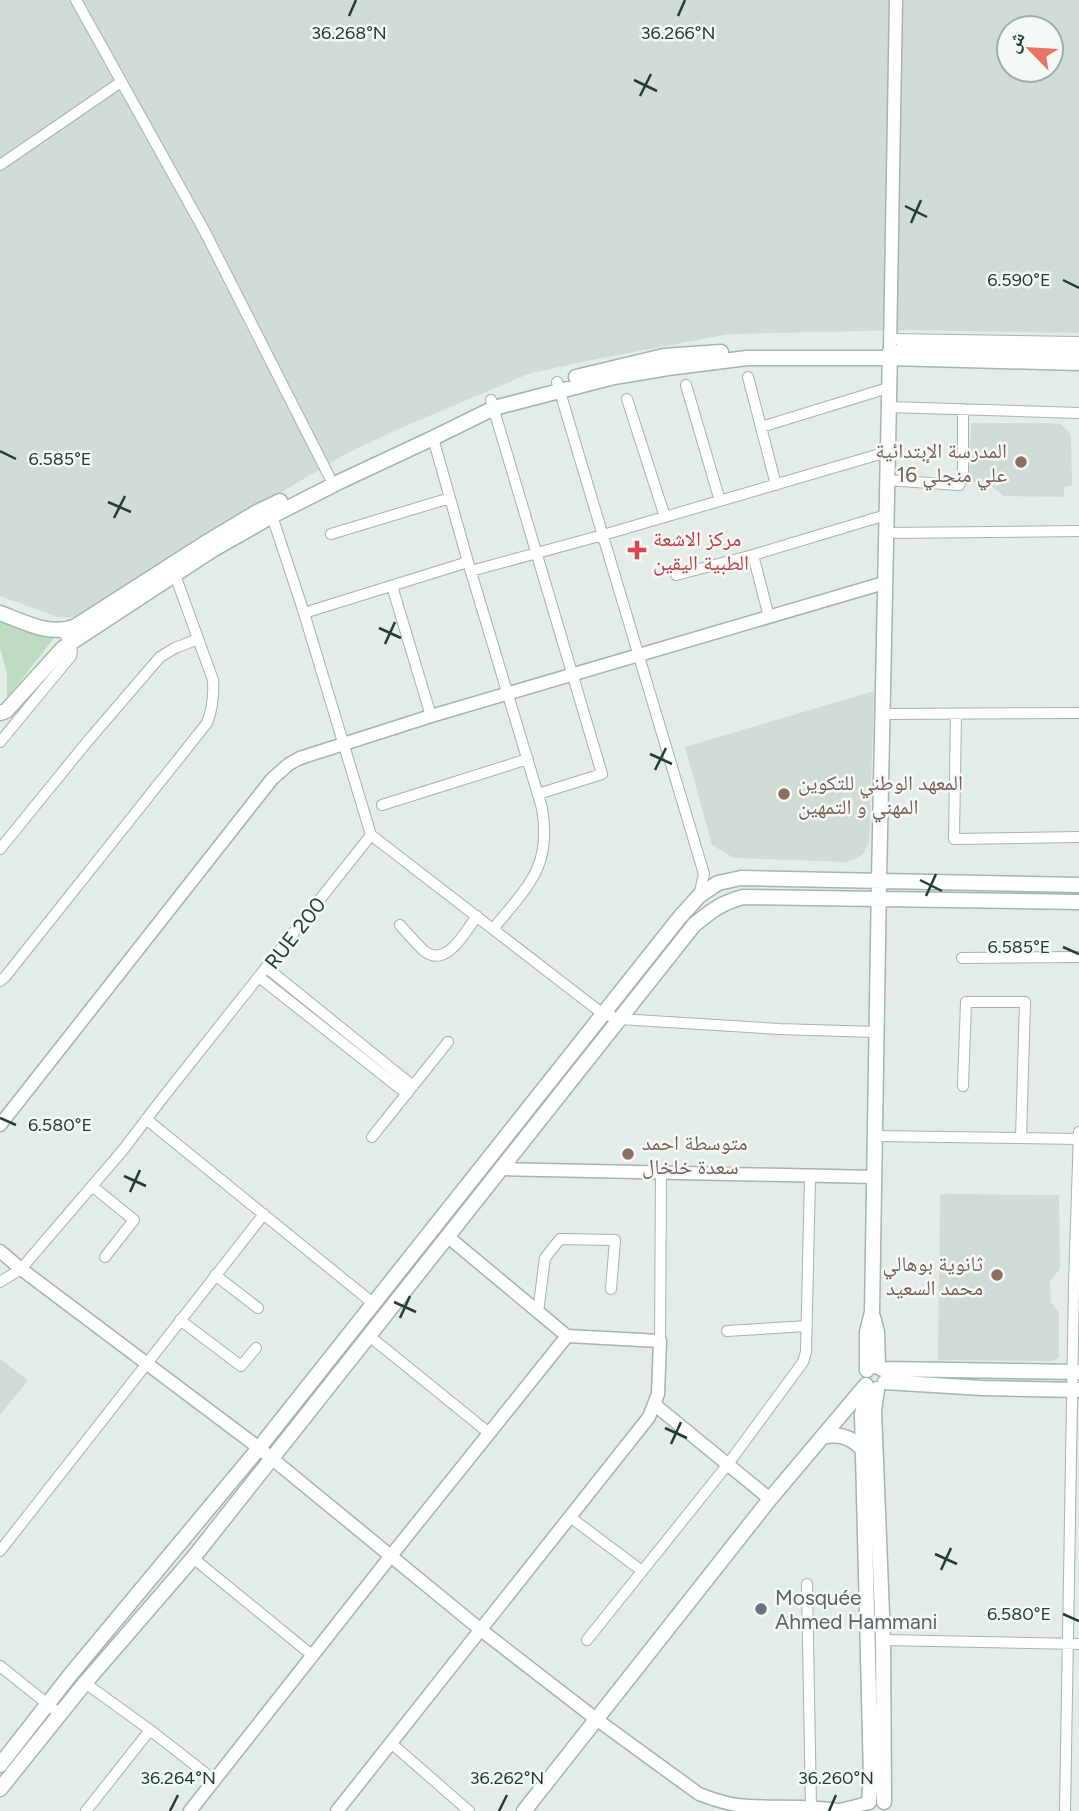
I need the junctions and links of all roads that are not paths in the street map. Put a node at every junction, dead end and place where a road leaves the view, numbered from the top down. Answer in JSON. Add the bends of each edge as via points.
{"nodes":[{"id":1,"x":76,"y":0,"type":"edge"},
{"id":2,"x":896,"y":0,"type":"edge"},
{"id":3,"x":121,"y":82,"type":"junction"},
{"id":4,"x":0,"y":165,"type":"edge"},
{"id":5,"x":1079,"y":342,"type":"edge"},
{"id":6,"x":890,"y":349,"type":"junction"},
{"id":7,"x":1079,"y":352,"type":"edge"},
{"id":8,"x":1079,"y":363,"type":"edge"},
{"id":9,"x":748,"y":377,"type":"dead end"},
{"id":10,"x":687,"y":385,"type":"dead end"},
{"id":11,"x":559,"y":386,"type":"junction"},
{"id":12,"x":888,"y":388,"type":"junction"},
{"id":13,"x":627,"y":399,"type":"dead end"},
{"id":14,"x":493,"y":404,"type":"junction"},
{"id":15,"x":888,"y":407,"type":"junction"},
{"id":16,"x":963,"y":409,"type":"junction"},
{"id":17,"x":1079,"y":413,"type":"edge"},
{"id":18,"x":761,"y":427,"type":"junction"},
{"id":19,"x":433,"y":438,"type":"junction"},
{"id":20,"x":887,"y":452,"type":"junction"},
{"id":21,"x":329,"y":476,"type":"junction"},
{"id":22,"x":886,"y":480,"type":"junction"},
{"id":23,"x":776,"y":485,"type":"junction"},
{"id":24,"x":450,"y":498,"type":"junction"},
{"id":25,"x":720,"y":501,"type":"junction"},
{"id":26,"x":886,"y":515,"type":"junction"},
{"id":27,"x":272,"y":516,"type":"junction"},
{"id":28,"x":665,"y":517,"type":"junction"},
{"id":29,"x":1079,"y":531,"type":"edge"},
{"id":30,"x":885,"y":533,"type":"junction"},
{"id":31,"x":331,"y":534,"type":"dead end"},
{"id":32,"x":603,"y":535,"type":"junction"},
{"id":33,"x":537,"y":552,"type":"junction"},
{"id":34,"x":753,"y":555,"type":"junction"},
{"id":35,"x":469,"y":567,"type":"junction"},
{"id":36,"x":175,"y":575,"type":"junction"},
{"id":37,"x":676,"y":575,"type":"dead end"},
{"id":38,"x":884,"y":583,"type":"junction"},
{"id":39,"x":392,"y":586,"type":"junction"},
{"id":40,"x":0,"y":613,"type":"edge"},
{"id":41,"x":304,"y":613,"type":"junction"},
{"id":42,"x":769,"y":617,"type":"junction"},
{"id":43,"x":66,"y":637,"type":"junction"},
{"id":44,"x":198,"y":639,"type":"junction"},
{"id":45,"x":639,"y":655,"type":"junction"},
{"id":46,"x":574,"y":675,"type":"junction"},
{"id":47,"x":509,"y":695,"type":"junction"},
{"id":48,"x":0,"y":713,"type":"edge"},
{"id":49,"x":1079,"y":713,"type":"edge"},
{"id":50,"x":882,"y":714,"type":"junction"},
{"id":51,"x":956,"y":714,"type":"junction"},
{"id":52,"x":432,"y":716,"type":"junction"},
{"id":53,"x":0,"y":742,"type":"edge"},
{"id":54,"x":344,"y":744,"type":"junction"},
{"id":55,"x":528,"y":759,"type":"junction"},
{"id":56,"x":538,"y":794,"type":"junction"},
{"id":57,"x":382,"y":805,"type":"dead end"},
{"id":58,"x":371,"y":835,"type":"junction"},
{"id":59,"x":1079,"y":836,"type":"edge"},
{"id":60,"x":0,"y":849,"type":"edge"},
{"id":61,"x":704,"y":874,"type":"junction"},
{"id":62,"x":725,"y":881,"type":"junction"},
{"id":63,"x":878,"y":881,"type":"junction"},
{"id":64,"x":1079,"y":886,"type":"edge"},
{"id":65,"x":699,"y":897,"type":"junction"},
{"id":66,"x":879,"y":899,"type":"junction"},
{"id":67,"x":1079,"y":902,"type":"edge"},
{"id":68,"x":477,"y":916,"type":"junction"},
{"id":69,"x":400,"y":925,"type":"dead end"},
{"id":70,"x":493,"y":929,"type":"junction"},
{"id":71,"x":1079,"y":957,"type":"edge"},
{"id":72,"x":962,"y":958,"type":"dead end"},
{"id":73,"x":267,"y":968,"type":"junction"},
{"id":74,"x":259,"y":977,"type":"junction"},
{"id":75,"x":0,"y":981,"type":"edge"},
{"id":76,"x":603,"y":1014,"type":"junction"},
{"id":77,"x":620,"y":1019,"type":"junction"},
{"id":78,"x":876,"y":1031,"type":"junction"},
{"id":79,"x":448,"y":1042,"type":"dead end"},
{"id":80,"x":963,"y":1086,"type":"dead end"},
{"id":81,"x":410,"y":1090,"type":"junction"},
{"id":82,"x":146,"y":1119,"type":"junction"},
{"id":83,"x":0,"y":1125,"type":"edge"},
{"id":84,"x":1079,"y":1132,"type":"edge"},
{"id":85,"x":874,"y":1136,"type":"junction"},
{"id":86,"x":372,"y":1137,"type":"dead end"},
{"id":87,"x":1021,"y":1138,"type":"junction"},
{"id":88,"x":1079,"y":1139,"type":"edge"},
{"id":89,"x":500,"y":1169,"type":"junction"},
{"id":90,"x":662,"y":1173,"type":"junction"},
{"id":91,"x":810,"y":1177,"type":"junction"},
{"id":92,"x":873,"y":1177,"type":"junction"},
{"id":93,"x":92,"y":1186,"type":"junction"},
{"id":94,"x":264,"y":1214,"type":"junction"},
{"id":95,"x":447,"y":1236,"type":"junction"},
{"id":96,"x":0,"y":1251,"type":"edge"},
{"id":97,"x":105,"y":1257,"type":"dead end"},
{"id":98,"x":21,"y":1269,"type":"junction"},
{"id":99,"x":215,"y":1275,"type":"junction"},
{"id":100,"x":0,"y":1282,"type":"edge"},
{"id":101,"x":611,"y":1289,"type":"dead end"},
{"id":102,"x":374,"y":1304,"type":"junction"},
{"id":103,"x":258,"y":1307,"type":"dead end"},
{"id":104,"x":538,"y":1312,"type":"junction"},
{"id":105,"x":180,"y":1320,"type":"junction"},
{"id":106,"x":807,"y":1326,"type":"junction"},
{"id":107,"x":727,"y":1331,"type":"dead end"},
{"id":108,"x":368,"y":1335,"type":"junction"},
{"id":109,"x":567,"y":1336,"type":"junction"},
{"id":110,"x":660,"y":1341,"type":"junction"},
{"id":111,"x":256,"y":1348,"type":"dead end"},
{"id":112,"x":146,"y":1363,"type":"junction"},
{"id":113,"x":1076,"y":1372,"type":"edge"},
{"id":114,"x":874,"y":1378,"type":"junction"},
{"id":115,"x":1076,"y":1390,"type":"edge"},
{"id":116,"x":654,"y":1405,"type":"junction"},
{"id":117,"x":489,"y":1433,"type":"junction"},
{"id":118,"x":822,"y":1437,"type":"junction"},
{"id":119,"x":259,"y":1448,"type":"junction"},
{"id":120,"x":863,"y":1450,"type":"junction"},
{"id":121,"x":271,"y":1458,"type":"junction"},
{"id":122,"x":728,"y":1464,"type":"junction"},
{"id":123,"x":771,"y":1499,"type":"junction"},
{"id":124,"x":570,"y":1517,"type":"junction"},
{"id":125,"x":0,"y":1551,"type":"edge"},
{"id":126,"x":390,"y":1557,"type":"junction"},
{"id":127,"x":193,"y":1559,"type":"junction"},
{"id":128,"x":642,"y":1570,"type":"junction"},
{"id":129,"x":807,"y":1584,"type":"dead end"},
{"id":130,"x":481,"y":1630,"type":"junction"},
{"id":131,"x":587,"y":1640,"type":"dead end"},
{"id":132,"x":883,"y":1640,"type":"junction"},
{"id":133,"x":1074,"y":1644,"type":"edge"},
{"id":134,"x":313,"y":1656,"type":"junction"},
{"id":135,"x":0,"y":1665,"type":"edge"},
{"id":136,"x":85,"y":1683,"type":"junction"},
{"id":137,"x":48,"y":1704,"type":"junction"},
{"id":138,"x":60,"y":1714,"type":"junction"},
{"id":139,"x":596,"y":1719,"type":"junction"},
{"id":140,"x":150,"y":1730,"type":"junction"},
{"id":141,"x":391,"y":1743,"type":"junction"},
{"id":142,"x":0,"y":1765,"type":"edge"},
{"id":143,"x":214,"y":1780,"type":"junction"},
{"id":144,"x":0,"y":1789,"type":"edge"},
{"id":145,"x":810,"y":1807,"type":"junction"},
{"id":146,"x":879,"y":1807,"type":"edge"},
{"id":147,"x":530,"y":1809,"type":"edge"},
{"id":148,"x":86,"y":1811,"type":"edge"},
{"id":149,"x":190,"y":1811,"type":"edge"},
{"id":150,"x":337,"y":1811,"type":"edge"},
{"id":151,"x":469,"y":1811,"type":"edge"},
{"id":152,"x":841,"y":1811,"type":"edge"},
{"id":153,"x":1065,"y":1811,"type":"edge"}],
"edges":[{"from":1,"to":3,"type":"street"},
{"from":2,"to":6,"type":"street"},
{"from":3,"to":4,"type":"street"},
{"from":3,"to":21,"type":"street","via":[[205,232]]},
{"from":5,"to":6,"type":"street"},
{"from":6,"to":7,"type":"main road"},
{"from":6,"to":8,"type":"main road"},
{"from":6,"to":11,"type":"main road","via":[[664,356],[612,367]]},
{"from":6,"to":12,"type":"main road"},
{"from":9,"to":18,"type":"street"},
{"from":10,"to":25,"type":"street"},
{"from":11,"to":14,"type":"main road"},
{"from":11,"to":32,"type":"street"},
{"from":12,"to":15,"type":"main road"},
{"from":12,"to":18,"type":"street"},
{"from":13,"to":28,"type":"street"},
{"from":14,"to":19,"type":"main road"},
{"from":14,"to":21,"type":"main road"},
{"from":14,"to":33,"type":"street"},
{"from":15,"to":16,"type":"street"},
{"from":15,"to":20,"type":"main road"},
{"from":16,"to":17,"type":"street"},
{"from":16,"to":22,"type":"street","via":[[963,476],[959,485]]},
{"from":18,"to":23,"type":"street"},
{"from":19,"to":24,"type":"street"},
{"from":19,"to":27,"type":"main road"},
{"from":20,"to":22,"type":"main road"},
{"from":20,"to":23,"type":"street"},
{"from":21,"to":43,"type":"main road","via":[[207,542]]},
{"from":22,"to":26,"type":"main road"},
{"from":23,"to":25,"type":"street"},
{"from":24,"to":31,"type":"street"},
{"from":24,"to":35,"type":"street"},
{"from":25,"to":28,"type":"street"},
{"from":26,"to":30,"type":"main road"},
{"from":26,"to":34,"type":"street"},
{"from":27,"to":36,"type":"main road"},
{"from":27,"to":41,"type":"street"},
{"from":28,"to":32,"type":"street"},
{"from":29,"to":30,"type":"street"},
{"from":30,"to":38,"type":"main road"},
{"from":32,"to":33,"type":"street"},
{"from":32,"to":45,"type":"street"},
{"from":33,"to":35,"type":"street"},
{"from":33,"to":46,"type":"street"},
{"from":34,"to":37,"type":"street"},
{"from":34,"to":42,"type":"street"},
{"from":35,"to":39,"type":"street"},
{"from":35,"to":47,"type":"street"},
{"from":36,"to":43,"type":"main road"},
{"from":36,"to":44,"type":"street"},
{"from":38,"to":42,"type":"street"},
{"from":38,"to":50,"type":"main road"},
{"from":39,"to":41,"type":"street"},
{"from":39,"to":52,"type":"street"},
{"from":40,"to":43,"type":"main road"},
{"from":41,"to":54,"type":"street"},
{"from":42,"to":45,"type":"street"},
{"from":43,"to":48,"type":"main road","via":[[48,664]]},
{"from":43,"to":53,"type":"street","via":[[70,659]]},
{"from":44,"to":60,"type":"street","via":[[167,652],[148,670]]},
{"from":44,"to":75,"type":"street","via":[[213,680],[207,723]]},
{"from":45,"to":46,"type":"street"},
{"from":45,"to":61,"type":"street"},
{"from":46,"to":47,"type":"street"},
{"from":46,"to":56,"type":"street","via":[[602,774]]},
{"from":47,"to":52,"type":"street"},
{"from":47,"to":55,"type":"street"},
{"from":49,"to":51,"type":"street"},
{"from":50,"to":51,"type":"street"},
{"from":50,"to":63,"type":"main road"},
{"from":51,"to":59,"type":"street","via":[[954,839]]},
{"from":52,"to":54,"type":"street"},
{"from":54,"to":58,"type":"street"},
{"from":54,"to":83,"type":"street","via":[[300,758],[272,779]]},
{"from":55,"to":56,"type":"street"},
{"from":55,"to":57,"type":"street"},
{"from":56,"to":70,"type":"street","via":[[545,826],[542,856],[534,876]]},
{"from":58,"to":68,"type":"street"},
{"from":58,"to":73,"type":"street","name":"RUE 200"},
{"from":61,"to":62,"type":"street"},
{"from":61,"to":65,"type":"street"},
{"from":62,"to":63,"type":"main road"},
{"from":62,"to":65,"type":"main road"},
{"from":63,"to":64,"type":"main road"},
{"from":63,"to":66,"type":"main road"},
{"from":65,"to":76,"type":"main road"},
{"from":66,"to":67,"type":"main road"},
{"from":66,"to":77,"type":"main road","via":[[743,897],[725,902],[694,925]]},
{"from":66,"to":78,"type":"main road"},
{"from":68,"to":69,"type":"street","via":[[450,951],[439,956],[424,951]]},
{"from":68,"to":70,"type":"street"},
{"from":70,"to":76,"type":"street"},
{"from":71,"to":72,"type":"street"},
{"from":73,"to":74,"type":"street","name":"RUE 200"},
{"from":73,"to":81,"type":"street"},
{"from":74,"to":81,"type":"street"},
{"from":74,"to":82,"type":"street","name":"RUE 200"},
{"from":76,"to":77,"type":"street"},
{"from":76,"to":102,"type":"main road"},
{"from":77,"to":78,"type":"street"},
{"from":77,"to":89,"type":"main road"},
{"from":78,"to":85,"type":"main road"},
{"from":79,"to":81,"type":"street"},
{"from":80,"to":87,"type":"street","via":[[966,1002],[1025,1002]]},
{"from":81,"to":86,"type":"street"},
{"from":82,"to":93,"type":"street","name":"RUE 200"},
{"from":82,"to":94,"type":"street"},
{"from":84,"to":88,"type":"street"},
{"from":85,"to":87,"type":"street"},
{"from":85,"to":92,"type":"main road"},
{"from":87,"to":88,"type":"street"},
{"from":88,"to":113,"type":"street"},
{"from":89,"to":90,"type":"street"},
{"from":89,"to":95,"type":"main road"},
{"from":90,"to":91,"type":"street"},
{"from":90,"to":110,"type":"street"},
{"from":91,"to":92,"type":"street"},
{"from":91,"to":106,"type":"street"},
{"from":92,"to":114,"type":"main road","via":[[872,1312],[867,1332]]},
{"from":93,"to":97,"type":"street","via":[[134,1220]]},
{"from":93,"to":98,"type":"street","name":"RUE 200"},
{"from":94,"to":99,"type":"street"},
{"from":94,"to":102,"type":"street"},
{"from":95,"to":104,"type":"street"},
{"from":95,"to":108,"type":"main road"},
{"from":96,"to":98,"type":"street"},
{"from":98,"to":100,"type":"street","name":"RUE 200"},
{"from":98,"to":112,"type":"street"},
{"from":99,"to":103,"type":"street"},
{"from":99,"to":105,"type":"street"},
{"from":101,"to":104,"type":"street","via":[[615,1240],[560,1239],[545,1258]]},
{"from":102,"to":119,"type":"main road"},
{"from":104,"to":109,"type":"street"},
{"from":105,"to":111,"type":"street","via":[[241,1366]]},
{"from":105,"to":112,"type":"street"},
{"from":106,"to":107,"type":"street"},
{"from":106,"to":122,"type":"street","via":[[803,1362]]},
{"from":108,"to":117,"type":"street"},
{"from":108,"to":121,"type":"main road"},
{"from":109,"to":110,"type":"street"},
{"from":109,"to":117,"type":"street"},
{"from":110,"to":116,"type":"street"},
{"from":112,"to":119,"type":"street"},
{"from":112,"to":125,"type":"street"},
{"from":113,"to":114,"type":"main road"},
{"from":113,"to":115,"type":"street"},
{"from":114,"to":115,"type":"main road","via":[[982,1388]]},
{"from":114,"to":118,"type":"main road"},
{"from":114,"to":120,"type":"main road","via":[[862,1415]]},
{"from":114,"to":132,"type":"main road"},
{"from":115,"to":133,"type":"street"},
{"from":116,"to":122,"type":"street"},
{"from":116,"to":124,"type":"street"},
{"from":117,"to":126,"type":"street"},
{"from":118,"to":120,"type":"main road","via":[[848,1438]]},
{"from":118,"to":123,"type":"main road"},
{"from":119,"to":121,"type":"street"},
{"from":119,"to":137,"type":"main road"},
{"from":120,"to":146,"type":"main road","via":[[871,1776]]},
{"from":121,"to":126,"type":"street"},
{"from":121,"to":127,"type":"main road"},
{"from":122,"to":123,"type":"street"},
{"from":122,"to":128,"type":"street"},
{"from":123,"to":139,"type":"main road"},
{"from":124,"to":128,"type":"street"},
{"from":124,"to":130,"type":"street"},
{"from":126,"to":130,"type":"street"},
{"from":126,"to":134,"type":"street"},
{"from":127,"to":134,"type":"street"},
{"from":127,"to":136,"type":"main road"},
{"from":128,"to":131,"type":"street"},
{"from":129,"to":145,"type":"street"},
{"from":130,"to":139,"type":"street"},
{"from":130,"to":141,"type":"street"},
{"from":132,"to":133,"type":"street"},
{"from":132,"to":146,"type":"main road"},
{"from":133,"to":153,"type":"street"},
{"from":134,"to":143,"type":"street"},
{"from":135,"to":137,"type":"street"},
{"from":136,"to":138,"type":"main road"},
{"from":136,"to":140,"type":"street"},
{"from":137,"to":138,"type":"street"},
{"from":137,"to":142,"type":"main road"},
{"from":138,"to":144,"type":"main road"},
{"from":139,"to":145,"type":"street","via":[[699,1794],[737,1805]]},
{"from":139,"to":147,"type":"main road"},
{"from":140,"to":143,"type":"street"},
{"from":140,"to":148,"type":"street"},
{"from":141,"to":150,"type":"street"},
{"from":141,"to":151,"type":"street"},
{"from":143,"to":149,"type":"street"},
{"from":145,"to":152,"type":"street"},
{"from":146,"to":152,"type":"street"}]}
